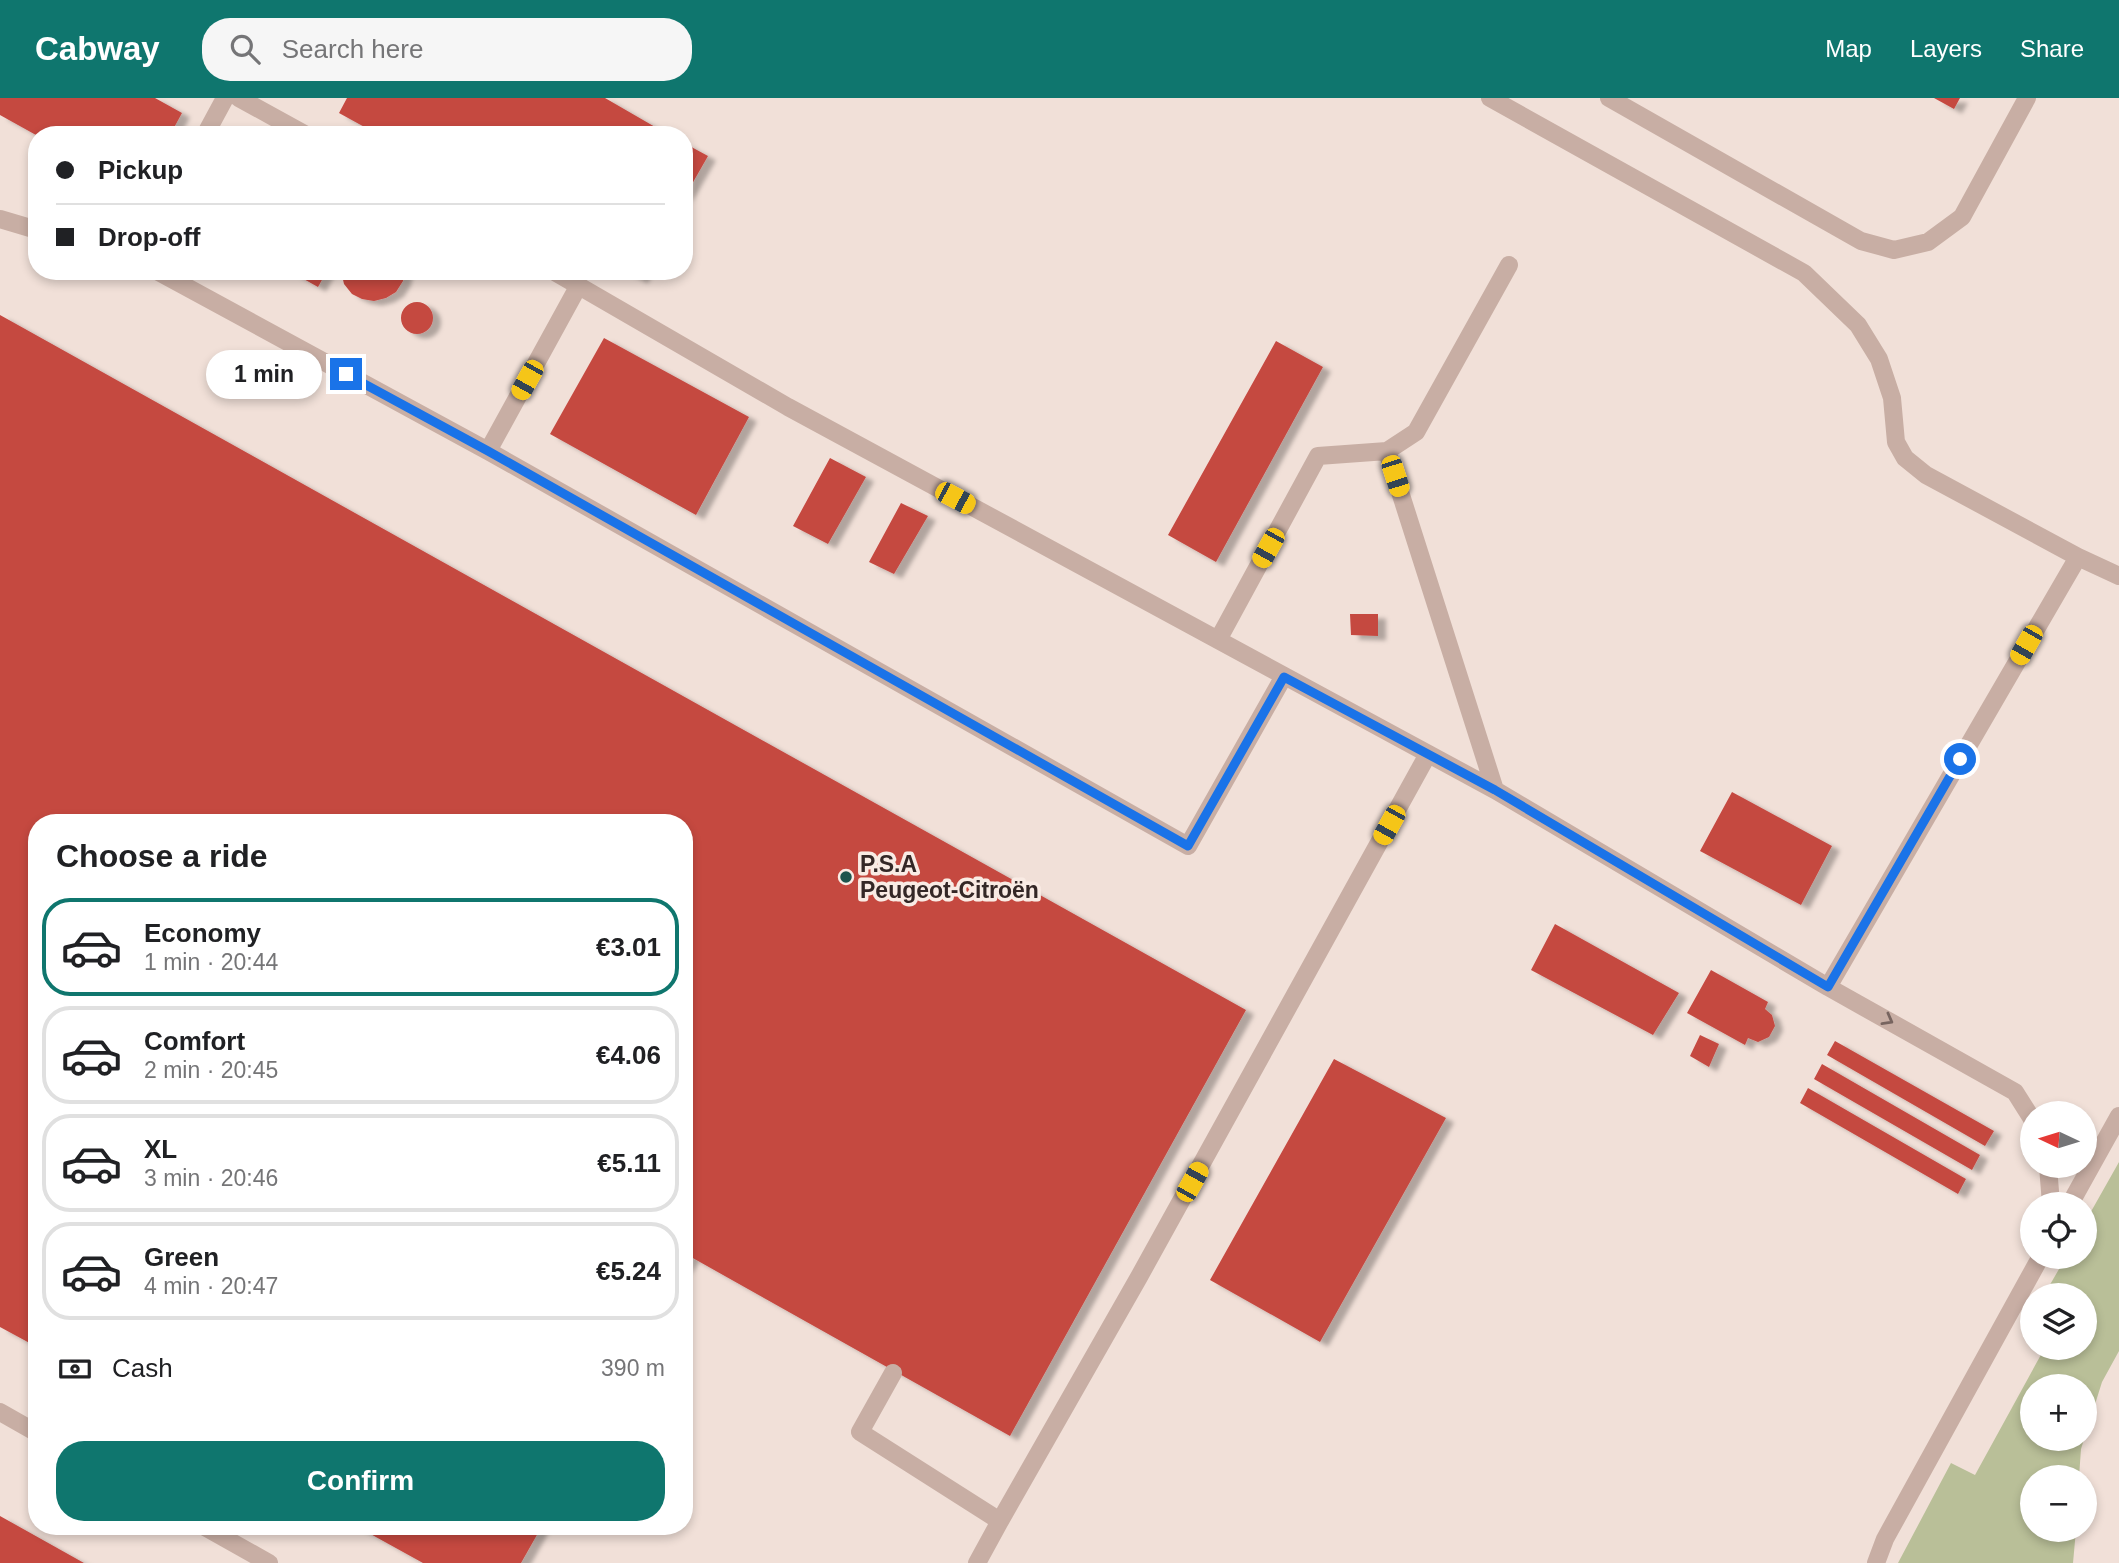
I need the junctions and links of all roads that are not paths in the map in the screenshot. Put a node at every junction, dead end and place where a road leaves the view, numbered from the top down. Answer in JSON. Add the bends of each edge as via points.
{"nodes":[{"id":1,"x":225,"y":98,"type":"edge"},
{"id":2,"x":239,"y":98,"type":"edge"},
{"id":3,"x":1490,"y":98,"type":"edge"},
{"id":4,"x":1608,"y":98,"type":"edge"},
{"id":5,"x":2027,"y":98,"type":"edge"},
{"id":6,"x":210,"y":126,"type":"edge"},
{"id":7,"x":290,"y":126,"type":"edge"},
{"id":8,"x":0,"y":219,"type":"edge"},
{"id":9,"x":28,"y":227,"type":"edge"},
{"id":10,"x":1509,"y":265,"type":"dead end"},
{"id":11,"x":174,"y":280,"type":"edge"},
{"id":12,"x":570,"y":280,"type":"edge"},
{"id":13,"x":579,"y":285,"type":"junction"},
{"id":14,"x":488,"y":451,"type":"junction"},
{"id":15,"x":1387,"y":451,"type":"junction"},
{"id":16,"x":2078,"y":557,"type":"junction"},
{"id":17,"x":2119,"y":576,"type":"edge"},
{"id":18,"x":1218,"y":640,"type":"junction"},
{"id":19,"x":1284,"y":677,"type":"junction"},
{"id":20,"x":1428,"y":754,"type":"junction"},
{"id":21,"x":1495,"y":790,"type":"junction"},
{"id":22,"x":1828,"y":987,"type":"junction"},
{"id":23,"x":2021,"y":1101,"type":"edge"},
{"id":24,"x":2119,"y":1115,"type":"edge"},
{"id":25,"x":2077,"y":1192,"type":"edge"},
{"id":26,"x":2034,"y":1269,"type":"edge"},
{"id":27,"x":893,"y":1373,"type":"dead end"},
{"id":28,"x":0,"y":1412,"type":"edge"},
{"id":29,"x":28,"y":1428,"type":"edge"},
{"id":30,"x":1000,"y":1521,"type":"junction"},
{"id":31,"x":219,"y":1535,"type":"edge"},
{"id":32,"x":1885,"y":1539,"type":"junction"},
{"id":33,"x":269,"y":1563,"type":"edge"},
{"id":34,"x":977,"y":1563,"type":"edge"},
{"id":35,"x":1863,"y":1563,"type":"edge"},
{"id":36,"x":1876,"y":1563,"type":"edge"}],
"edges":[{"from":1,"to":6,"type":"street"},
{"from":2,"to":7,"type":"street"},
{"from":3,"to":16,"type":"street","via":[[1804,273],[1858,325],[1879,359],[1892,398],[1896,442],[1905,458],[1926,475]]},
{"from":4,"to":5,"type":"street","via":[[1861,241],[1894,250],[1928,242],[1962,217]]},
{"from":8,"to":9,"type":"street"},
{"from":10,"to":15,"type":"street","via":[[1416,432]]},
{"from":11,"to":14,"type":"street"},
{"from":12,"to":13,"type":"street"},
{"from":13,"to":14,"type":"street"},
{"from":13,"to":18,"type":"street","via":[[788,407]]},
{"from":14,"to":19,"type":"street","via":[[1188,846]]},
{"from":15,"to":18,"type":"street","via":[[1318,456]]},
{"from":15,"to":21,"type":"street"},
{"from":16,"to":17,"type":"street"},
{"from":16,"to":22,"type":"street"},
{"from":18,"to":19,"type":"street"},
{"from":19,"to":20,"type":"street"},
{"from":20,"to":21,"type":"street"},
{"from":20,"to":30,"type":"street"},
{"from":21,"to":22,"type":"street"},
{"from":22,"to":23,"type":"street","one_way":true,"via":[[2015,1092]]},
{"from":24,"to":25,"type":"street"},
{"from":26,"to":32,"type":"street"},
{"from":27,"to":30,"type":"street","via":[[860,1432]]},
{"from":28,"to":29,"type":"street"},
{"from":30,"to":34,"type":"street"},
{"from":31,"to":33,"type":"street"},
{"from":32,"to":35,"type":"street"},
{"from":32,"to":36,"type":"street"}]}
